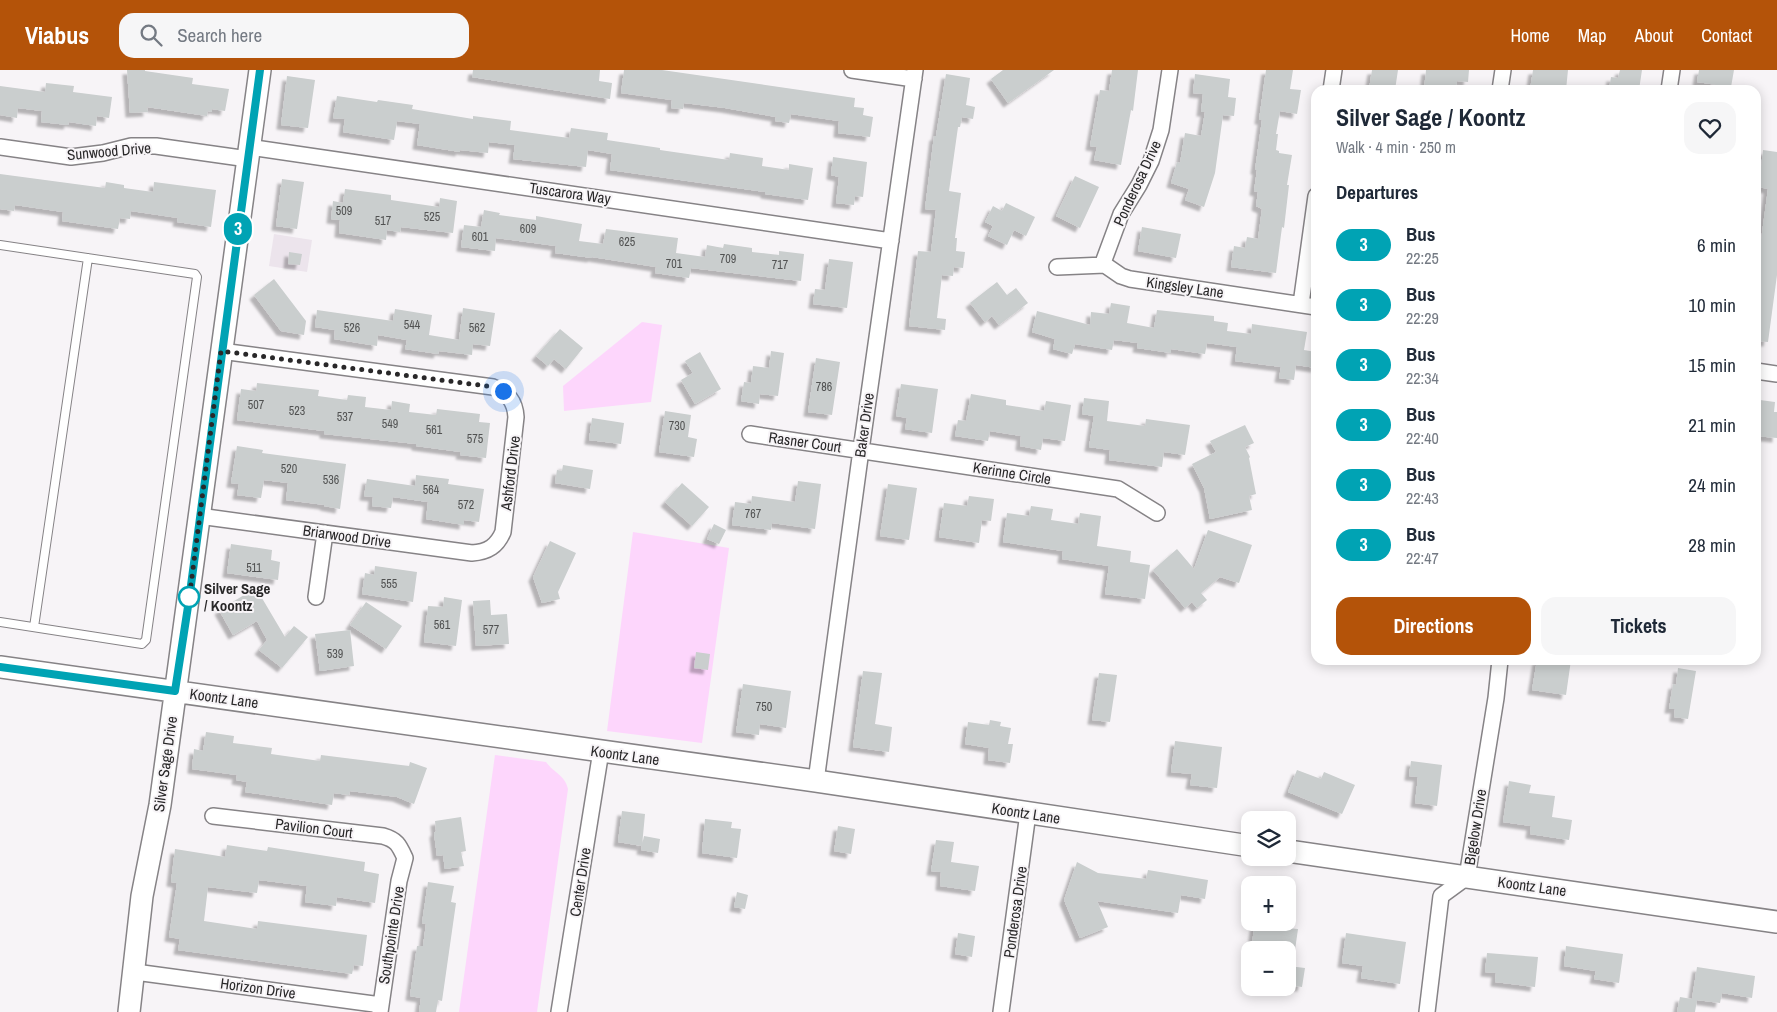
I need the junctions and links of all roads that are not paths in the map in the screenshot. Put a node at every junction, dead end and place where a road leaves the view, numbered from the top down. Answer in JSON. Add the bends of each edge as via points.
{"nodes":[{"id":1,"x":260,"y":70,"type":"edge"},
{"id":2,"x":852,"y":70,"type":"edge"},
{"id":3,"x":1170,"y":70,"type":"edge"},
{"id":4,"x":1334,"y":70,"type":"edge"},
{"id":5,"x":1504,"y":70,"type":"edge"},
{"id":6,"x":1672,"y":70,"type":"edge"},
{"id":7,"x":914,"y":74,"type":"edge"},
{"id":8,"x":1332,"y":85,"type":"edge"},
{"id":9,"x":1501,"y":85,"type":"edge"},
{"id":10,"x":1670,"y":85,"type":"edge"},
{"id":11,"x":0,"y":147,"type":"edge"},
{"id":12,"x":248,"y":153,"type":"junction"},
{"id":13,"x":1311,"y":232,"type":"edge"},
{"id":14,"x":891,"y":241,"type":"junction"},
{"id":15,"x":0,"y":245,"type":"edge"},
{"id":16,"x":88,"y":258,"type":"junction"},
{"id":17,"x":1105,"y":265,"type":"junction"},
{"id":18,"x":1058,"y":267,"type":"dead end"},
{"id":19,"x":1301,"y":304,"type":"junction"},
{"id":20,"x":1311,"y":305,"type":"edge"},
{"id":21,"x":221,"y":351,"type":"junction"},
{"id":22,"x":1761,"y":372,"type":"edge"},
{"id":23,"x":1777,"y":374,"type":"edge"},
{"id":24,"x":750,"y":434,"type":"dead end"},
{"id":25,"x":861,"y":450,"type":"junction"},
{"id":26,"x":1157,"y":513,"type":"dead end"},
{"id":27,"x":199,"y":516,"type":"junction"},
{"id":28,"x":325,"y":533,"type":"junction"},
{"id":29,"x":494,"y":547,"type":"joint"},
{"id":30,"x":316,"y":597,"type":"dead end"},
{"id":31,"x":0,"y":622,"type":"edge"},
{"id":32,"x":34,"y":627,"type":"junction"},
{"id":33,"x":1499,"y":665,"type":"edge"},
{"id":34,"x":0,"y":666,"type":"edge"},
{"id":35,"x":175,"y":691,"type":"junction"},
{"id":36,"x":601,"y":751,"type":"junction"},
{"id":37,"x":816,"y":781,"type":"junction"},
{"id":38,"x":1028,"y":813,"type":"junction"},
{"id":39,"x":213,"y":816,"type":"dead end"},
{"id":40,"x":1241,"y":845,"type":"edge"},
{"id":41,"x":1296,"y":852,"type":"edge"},
{"id":42,"x":405,"y":858,"type":"joint"},
{"id":43,"x":1467,"y":877,"type":"junction"},
{"id":44,"x":1777,"y":922,"type":"edge"},
{"id":45,"x":135,"y":972,"type":"junction"},
{"id":46,"x":380,"y":1009,"type":"edge"},
{"id":47,"x":129,"y":1012,"type":"edge"},
{"id":48,"x":559,"y":1012,"type":"edge"},
{"id":49,"x":1001,"y":1012,"type":"edge"},
{"id":50,"x":1427,"y":1012,"type":"edge"}],
"edges":[{"from":1,"to":12,"type":"street","name":"Silver Sage Drive"},
{"from":2,"to":7,"type":"street"},
{"from":3,"to":17,"type":"street","name":"Ponderosa Drive","via":[[1161,130],[1151,161],[1121,214]]},
{"from":4,"to":8,"type":"street"},
{"from":5,"to":9,"type":"street"},
{"from":6,"to":10,"type":"street"},
{"from":7,"to":14,"type":"street","name":"Baker Drive"},
{"from":11,"to":12,"type":"street","name":"Sunwood Drive","via":[[72,157],[130,146]]},
{"from":12,"to":14,"type":"street","name":"Tuscarora Way"},
{"from":12,"to":21,"type":"street","name":"Silver Sage Drive"},
{"from":13,"to":19,"type":"street"},
{"from":14,"to":25,"type":"street","name":"Baker Drive"},
{"from":15,"to":16,"type":"lane"},
{"from":16,"to":32,"type":"lane"},
{"from":16,"to":32,"type":"lane","via":[[197,277],[146,640],[142,644]]},
{"from":17,"to":18,"type":"street"},
{"from":17,"to":19,"type":"street","name":"Kingsley Lane","via":[[1130,279]]},
{"from":19,"to":20,"type":"street","name":"Kingsley Lane"},
{"from":21,"to":27,"type":"street","name":"Silver Sage Drive"},
{"from":21,"to":29,"type":"street","name":"Ashford Drive","via":[[494,387],[503,391],[516,409],[516,417],[503,532]]},
{"from":22,"to":23,"type":"street"},
{"from":24,"to":25,"type":"street","name":"Rasner Court"},
{"from":25,"to":26,"type":"street","name":"Kerinne Circle","via":[[1118,489]]},
{"from":25,"to":37,"type":"street","name":"Baker Drive"},
{"from":27,"to":28,"type":"street","name":"Briarwood Drive"},
{"from":27,"to":35,"type":"street","name":"Silver Sage Drive"},
{"from":28,"to":29,"type":"street","name":"Briarwood Drive","via":[[472,553]]},
{"from":28,"to":30,"type":"street"},
{"from":31,"to":32,"type":"lane"},
{"from":33,"to":43,"type":"street","name":"Bigelow Drive"},
{"from":34,"to":35,"type":"street","name":"Koontz Lane"},
{"from":35,"to":36,"type":"street","name":"Koontz Lane"},
{"from":35,"to":45,"type":"street","name":"Silver Sage Drive","via":[[160,805],[142,896]]},
{"from":36,"to":37,"type":"street","name":"Koontz Lane"},
{"from":36,"to":48,"type":"street","name":"Center Drive"},
{"from":37,"to":38,"type":"street","name":"Koontz Lane"},
{"from":38,"to":40,"type":"street","name":"Koontz Lane"},
{"from":38,"to":49,"type":"street","name":"Ponderosa Drive"},
{"from":39,"to":42,"type":"street","name":"Pavilion Court","via":[[382,836],[392,839]]},
{"from":41,"to":43,"type":"street","name":"Koontz Lane"},
{"from":42,"to":46,"type":"street","name":"Southpointe Drive"},
{"from":43,"to":44,"type":"street","name":"Koontz Lane"},
{"from":43,"to":50,"type":"street","name":"Bigelow Drive","via":[[1441,896]]},
{"from":45,"to":46,"type":"street","name":"Horizon Drive"},
{"from":45,"to":47,"type":"street","name":"Silver Sage Drive"}]}
